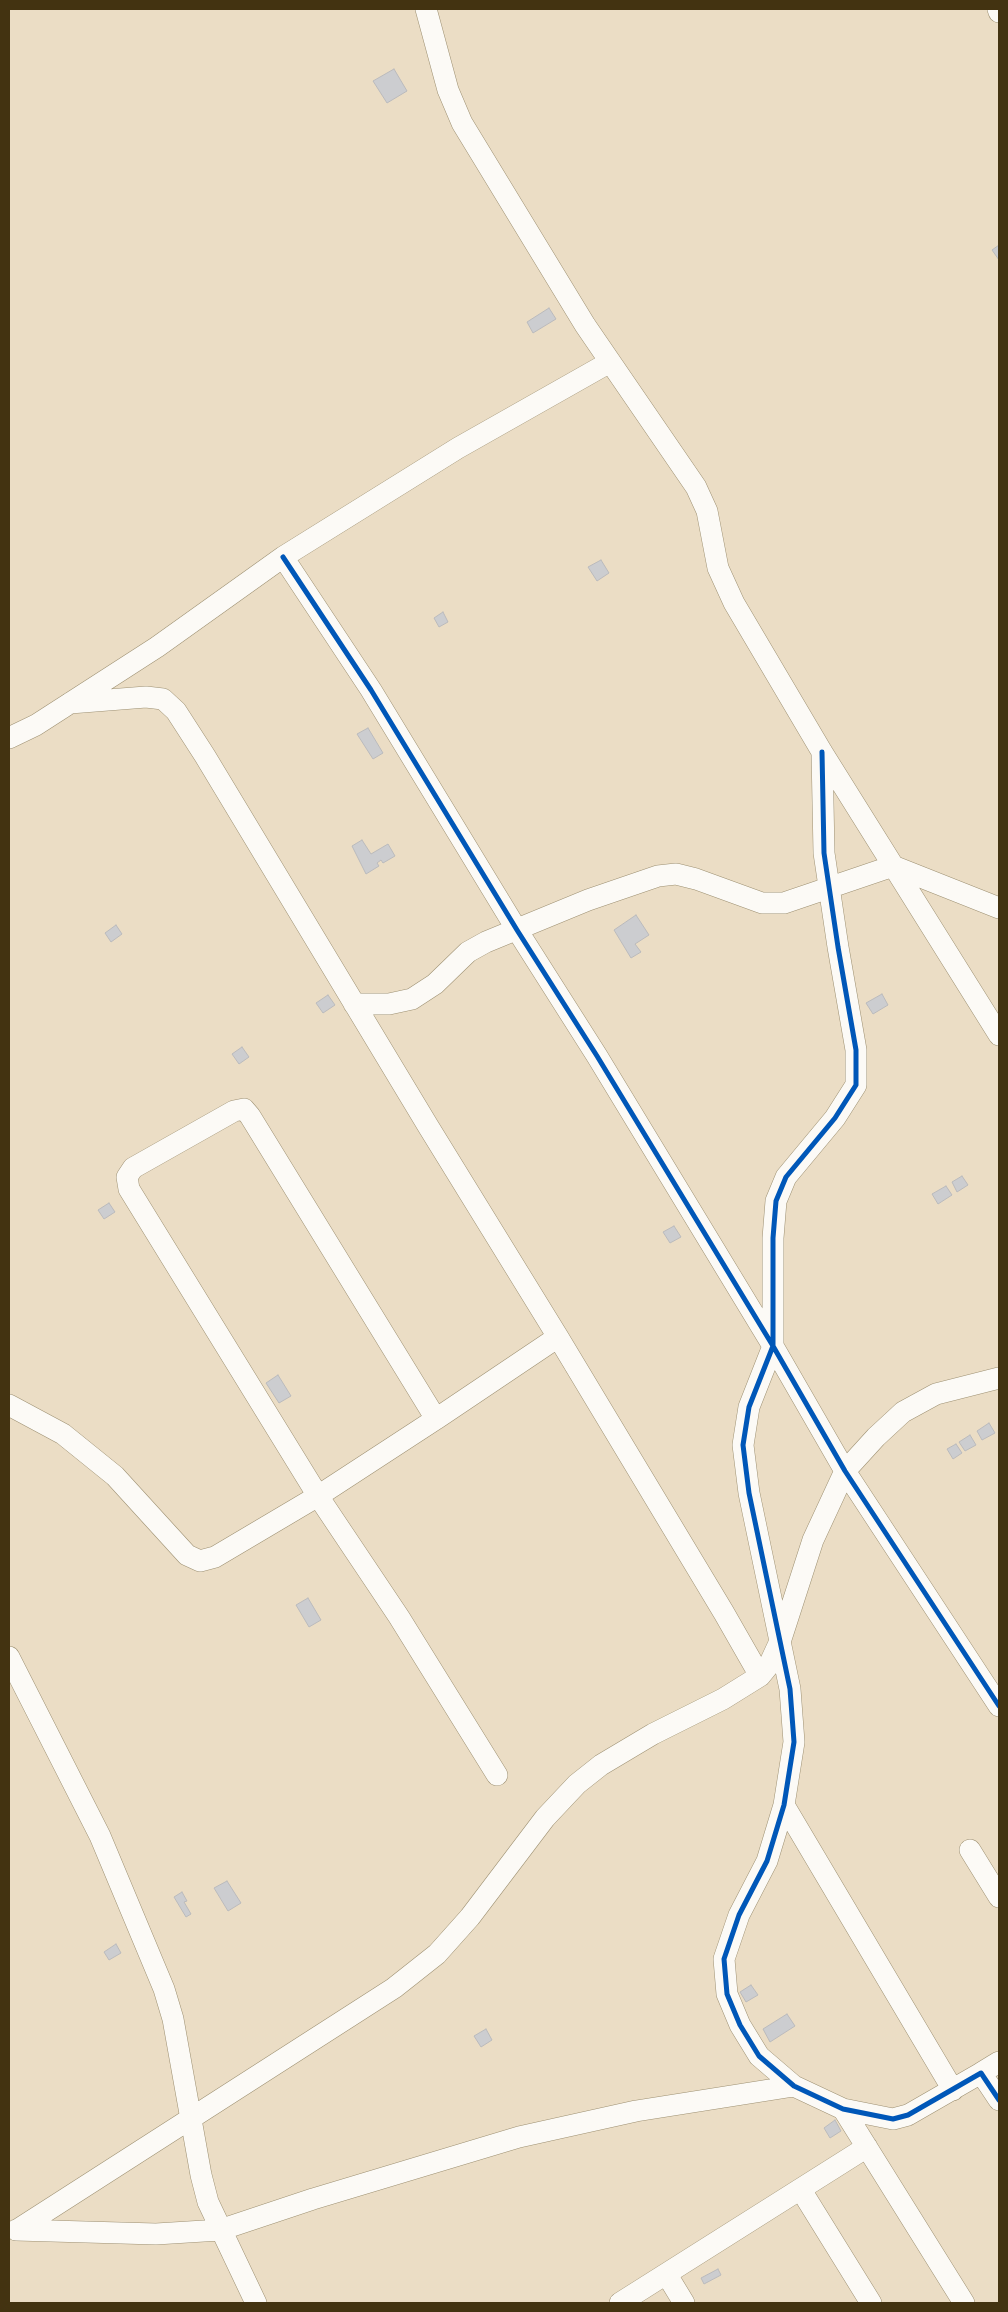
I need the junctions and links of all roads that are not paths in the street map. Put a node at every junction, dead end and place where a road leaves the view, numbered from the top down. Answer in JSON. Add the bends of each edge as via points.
{"nodes":[{"id":1,"x":426,"y":9,"type":"edge"},
{"id":2,"x":610,"y":362,"type":"junction"},
{"id":3,"x":283,"y":557,"type":"junction"},
{"id":4,"x":70,"y":703,"type":"junction"},
{"id":5,"x":9,"y":738,"type":"edge"},
{"id":6,"x":822,"y":752,"type":"junction"},
{"id":7,"x":893,"y":866,"type":"junction"},
{"id":8,"x":829,"y":888,"type":"junction"},
{"id":9,"x":999,"y":908,"type":"edge"},
{"id":10,"x":517,"y":930,"type":"junction"},
{"id":11,"x":354,"y":1004,"type":"junction"},
{"id":12,"x":999,"y":1035,"type":"edge"},
{"id":13,"x":558,"y":1337,"type":"junction"},
{"id":14,"x":773,"y":1346,"type":"junction"},
{"id":15,"x":999,"y":1378,"type":"edge"},
{"id":16,"x":9,"y":1405,"type":"edge"},
{"id":17,"x":436,"y":1419,"type":"junction"},
{"id":18,"x":844,"y":1471,"type":"junction"},
{"id":19,"x":318,"y":1496,"type":"junction"},
{"id":20,"x":781,"y":1638,"type":"junction"},
{"id":21,"x":9,"y":1657,"type":"edge"},
{"id":22,"x":760,"y":1676,"type":"junction"},
{"id":23,"x":999,"y":1706,"type":"edge"},
{"id":24,"x":497,"y":1775,"type":"dead end"},
{"id":25,"x":784,"y":1805,"type":"junction"},
{"id":26,"x":970,"y":1850,"type":"dead end"},
{"id":27,"x":999,"y":1897,"type":"edge"},
{"id":28,"x":999,"y":2062,"type":"edge"},
{"id":29,"x":981,"y":2074,"type":"junction"},
{"id":30,"x":794,"y":2086,"type":"junction"},
{"id":31,"x":953,"y":2090,"type":"junction"},
{"id":32,"x":999,"y":2100,"type":"edge"},
{"id":33,"x":843,"y":2109,"type":"junction"},
{"id":34,"x":192,"y":2118,"type":"junction"},
{"id":35,"x":867,"y":2147,"type":"junction"},
{"id":36,"x":801,"y":2190,"type":"junction"},
{"id":37,"x":220,"y":2230,"type":"junction"},
{"id":38,"x":13,"y":2231,"type":"edge"},
{"id":39,"x":667,"y":2275,"type":"junction"},
{"id":40,"x":256,"y":2303,"type":"edge"},
{"id":41,"x":620,"y":2303,"type":"edge"},
{"id":42,"x":684,"y":2303,"type":"edge"},
{"id":43,"x":872,"y":2303,"type":"edge"},
{"id":44,"x":964,"y":2303,"type":"edge"}],
"edges":[{"from":1,"to":2,"type":"street","via":[[448,90],[462,123],[584,325]]},
{"from":2,"to":3,"type":"street","via":[[458,448]]},
{"from":2,"to":6,"type":"street","via":[[696,487],[707,511],[718,568],[734,603]]},
{"from":3,"to":4,"type":"street","via":[[186,628]]},
{"from":3,"to":10,"type":"street","via":[[371,690]]},
{"from":4,"to":5,"type":"street"},
{"from":4,"to":11,"type":"street","via":[[146,697],[163,699],[176,711]]},
{"from":6,"to":7,"type":"street"},
{"from":6,"to":8,"type":"street","via":[[824,853]]},
{"from":7,"to":8,"type":"street"},
{"from":7,"to":9,"type":"street"},
{"from":7,"to":12,"type":"street"},
{"from":8,"to":10,"type":"street","via":[[784,902],[762,903],[696,879],[676,874],[658,876],[588,900]]},
{"from":8,"to":14,"type":"street","via":[[856,1050],[856,1085],[835,1118],[786,1178],[776,1201]]},
{"from":10,"to":11,"type":"street","via":[[468,952],[435,984],[412,999],[389,1004]]},
{"from":10,"to":14,"type":"street"},
{"from":11,"to":13,"type":"street"},
{"from":13,"to":17,"type":"street"},
{"from":13,"to":22,"type":"street"},
{"from":14,"to":18,"type":"street"},
{"from":14,"to":20,"type":"street","via":[[749,1407],[743,1445],[749,1493]]},
{"from":15,"to":18,"type":"street","via":[[936,1394],[903,1412]]},
{"from":16,"to":19,"type":"street","via":[[63,1434],[115,1476],[187,1555],[200,1561],[215,1556]]},
{"from":17,"to":19,"type":"street"},
{"from":17,"to":19,"type":"street","via":[[244,1110],[234,1110],[133,1168],[127,1177],[129,1189]]},
{"from":18,"to":20,"type":"street","via":[[813,1540]]},
{"from":18,"to":23,"type":"street"},
{"from":19,"to":24,"type":"street","via":[[399,1617]]},
{"from":20,"to":22,"type":"street","via":[[769,1666]]},
{"from":20,"to":25,"type":"street","via":[[790,1689],[794,1742]]},
{"from":21,"to":34,"type":"street","via":[[100,1836],[164,1989],[173,2018]]},
{"from":22,"to":34,"type":"street","via":[[601,1765],[577,1784],[545,1818],[438,1954],[394,1988]]},
{"from":25,"to":30,"type":"street","via":[[767,1861],[739,1915],[724,1958],[726,1994],[740,2025],[759,2056]]},
{"from":25,"to":31,"type":"street"},
{"from":26,"to":27,"type":"street"},
{"from":28,"to":29,"type":"street"},
{"from":29,"to":31,"type":"street"},
{"from":29,"to":32,"type":"street"},
{"from":30,"to":33,"type":"street"},
{"from":30,"to":37,"type":"street","via":[[636,2111],[518,2136]]},
{"from":31,"to":33,"type":"street","via":[[908,2116],[893,2119]]},
{"from":33,"to":35,"type":"street"},
{"from":34,"to":37,"type":"street","via":[[201,2176]]},
{"from":34,"to":38,"type":"street"},
{"from":35,"to":36,"type":"street"},
{"from":35,"to":44,"type":"street"},
{"from":36,"to":39,"type":"street"},
{"from":36,"to":43,"type":"street"},
{"from":37,"to":38,"type":"street","via":[[156,2234]]},
{"from":37,"to":40,"type":"street"},
{"from":39,"to":41,"type":"street"},
{"from":39,"to":42,"type":"street"}]}
